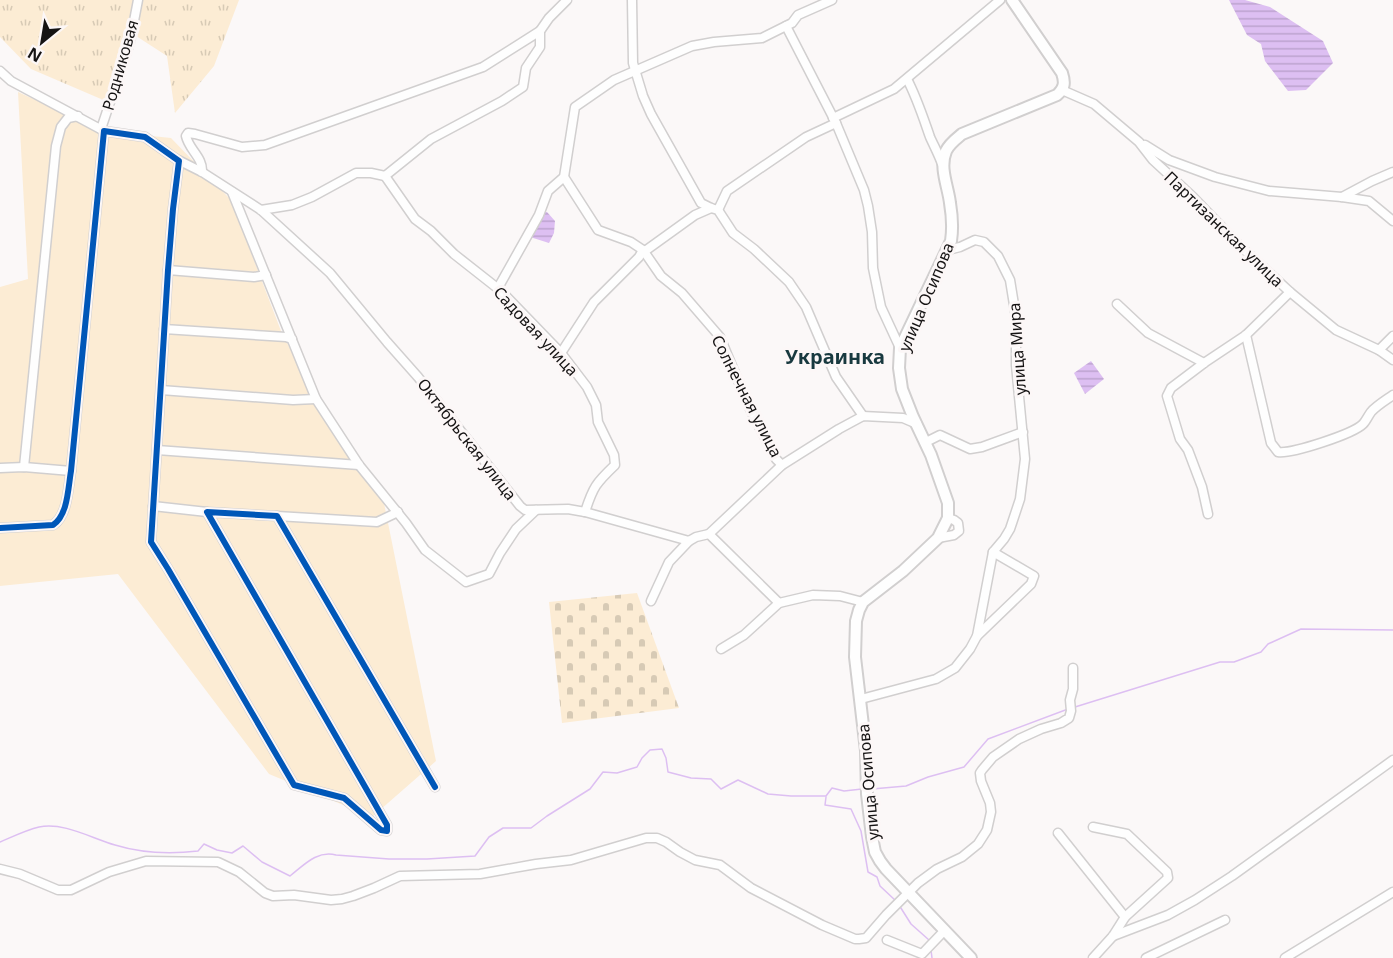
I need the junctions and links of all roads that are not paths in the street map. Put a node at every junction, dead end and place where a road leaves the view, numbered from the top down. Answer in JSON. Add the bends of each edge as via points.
{"nodes":[{"id":1,"x":138,"y":0,"type":"edge"},
{"id":2,"x":567,"y":0,"type":"edge"},
{"id":3,"x":632,"y":0,"type":"edge"},
{"id":4,"x":832,"y":0,"type":"edge"},
{"id":5,"x":1000,"y":0,"type":"edge"},
{"id":6,"x":1012,"y":0,"type":"edge"},
{"id":7,"x":786,"y":26,"type":"junction"},
{"id":8,"x":540,"y":31,"type":"junction"},
{"id":9,"x":0,"y":71,"type":"edge"},
{"id":10,"x":636,"y":71,"type":"junction"},
{"id":11,"x":907,"y":79,"type":"junction"},
{"id":12,"x":894,"y":89,"type":"junction"},
{"id":13,"x":1062,"y":90,"type":"junction"},
{"id":14,"x":917,"y":97,"type":"junction"},
{"id":15,"x":78,"y":116,"type":"junction"},
{"id":16,"x":835,"y":120,"type":"junction"},
{"id":17,"x":103,"y":130,"type":"junction"},
{"id":18,"x":1139,"y":142,"type":"junction"},
{"id":19,"x":178,"y":160,"type":"junction"},
{"id":20,"x":202,"y":172,"type":"junction"},
{"id":21,"x":944,"y":172,"type":"junction"},
{"id":22,"x":1393,"y":172,"type":"edge"},
{"id":23,"x":385,"y":176,"type":"junction"},
{"id":24,"x":564,"y":177,"type":"junction"},
{"id":25,"x":231,"y":191,"type":"junction"},
{"id":26,"x":696,"y":195,"type":"junction"},
{"id":27,"x":1342,"y":197,"type":"junction"},
{"id":28,"x":281,"y":207,"type":"junction"},
{"id":29,"x":714,"y":209,"type":"junction"},
{"id":30,"x":261,"y":210,"type":"junction"},
{"id":31,"x":688,"y":219,"type":"junction"},
{"id":32,"x":1393,"y":221,"type":"edge"},
{"id":33,"x":276,"y":225,"type":"junction"},
{"id":34,"x":643,"y":250,"type":"junction"},
{"id":35,"x":948,"y":250,"type":"junction"},
{"id":36,"x":168,"y":270,"type":"junction"},
{"id":37,"x":266,"y":275,"type":"junction"},
{"id":38,"x":498,"y":288,"type":"junction"},
{"id":39,"x":1290,"y":292,"type":"junction"},
{"id":40,"x":1117,"y":304,"type":"dead end"},
{"id":41,"x":164,"y":328,"type":"junction"},
{"id":42,"x":1246,"y":335,"type":"junction"},
{"id":43,"x":1393,"y":336,"type":"edge"},
{"id":44,"x":292,"y":339,"type":"junction"},
{"id":45,"x":900,"y":348,"type":"junction"},
{"id":46,"x":1379,"y":350,"type":"junction"},
{"id":47,"x":561,"y":353,"type":"junction"},
{"id":48,"x":1393,"y":360,"type":"edge"},
{"id":49,"x":1204,"y":363,"type":"junction"},
{"id":50,"x":161,"y":390,"type":"junction"},
{"id":51,"x":1393,"y":395,"type":"edge"},
{"id":52,"x":316,"y":399,"type":"junction"},
{"id":53,"x":863,"y":416,"type":"junction"},
{"id":54,"x":916,"y":424,"type":"junction"},
{"id":55,"x":1023,"y":432,"type":"junction"},
{"id":56,"x":926,"y":442,"type":"junction"},
{"id":57,"x":157,"y":450,"type":"junction"},
{"id":58,"x":359,"y":465,"type":"junction"},
{"id":59,"x":782,"y":465,"type":"junction"},
{"id":60,"x":24,"y":467,"type":"junction"},
{"id":61,"x":0,"y":468,"type":"edge"},
{"id":62,"x":71,"y":471,"type":"junction"},
{"id":63,"x":153,"y":506,"type":"junction"},
{"id":64,"x":536,"y":510,"type":"junction"},
{"id":65,"x":207,"y":512,"type":"junction"},
{"id":66,"x":398,"y":512,"type":"junction"},
{"id":67,"x":585,"y":512,"type":"junction"},
{"id":68,"x":1208,"y":514,"type":"dead end"},
{"id":69,"x":278,"y":516,"type":"junction"},
{"id":70,"x":0,"y":528,"type":"edge"},
{"id":71,"x":709,"y":534,"type":"junction"},
{"id":72,"x":689,"y":541,"type":"junction"},
{"id":73,"x":993,"y":552,"type":"junction"},
{"id":74,"x":651,"y":601,"type":"dead end"},
{"id":75,"x":864,"y":602,"type":"junction"},
{"id":76,"x":779,"y":603,"type":"junction"},
{"id":77,"x":977,"y":636,"type":"junction"},
{"id":78,"x":721,"y":649,"type":"dead end"},
{"id":79,"x":1073,"y":668,"type":"dead end"},
{"id":80,"x":861,"y":699,"type":"junction"},
{"id":81,"x":1393,"y":760,"type":"edge"},
{"id":82,"x":435,"y":788,"type":"dead end"},
{"id":83,"x":1093,"y":827,"type":"dead end"},
{"id":84,"x":1058,"y":833,"type":"dead end"},
{"id":85,"x":0,"y":869,"type":"edge"},
{"id":86,"x":910,"y":892,"type":"junction"},
{"id":87,"x":1393,"y":892,"type":"edge"},
{"id":88,"x":1125,"y":917,"type":"junction"},
{"id":89,"x":1225,"y":920,"type":"dead end"},
{"id":90,"x":945,"y":930,"type":"junction"},
{"id":91,"x":1113,"y":936,"type":"junction"},
{"id":92,"x":888,"y":940,"type":"dead end"},
{"id":93,"x":971,"y":958,"type":"edge"},
{"id":94,"x":1093,"y":958,"type":"edge"},
{"id":95,"x":1146,"y":958,"type":"edge"},
{"id":96,"x":1285,"y":958,"type":"edge"}],
"edges":[{"from":1,"to":17,"type":"street","name":"Родниковая","via":[[130,42]]},
{"from":2,"to":8,"type":"street"},
{"from":3,"to":10,"type":"street"},
{"from":4,"to":7,"type":"street","via":[[798,15]]},
{"from":5,"to":11,"type":"street"},
{"from":6,"to":13,"type":"main road","via":[[1062,73]]},
{"from":7,"to":10,"type":"street","via":[[762,38],[692,46]]},
{"from":7,"to":16,"type":"street"},
{"from":8,"to":20,"type":"street","via":[[483,67],[265,146],[242,147],[189,133],[187,140],[202,163]]},
{"from":8,"to":23,"type":"street","via":[[540,47],[526,68],[523,87],[431,139]]},
{"from":9,"to":15,"type":"street","via":[[11,81]]},
{"from":10,"to":24,"type":"street","via":[[614,80],[575,106]]},
{"from":10,"to":26,"type":"street","via":[[651,114]]},
{"from":11,"to":12,"type":"street"},
{"from":11,"to":14,"type":"street"},
{"from":12,"to":14,"type":"street"},
{"from":12,"to":16,"type":"street"},
{"from":13,"to":18,"type":"street","name":"Партизанская улица","via":[[1094,104]]},
{"from":13,"to":21,"type":"main road","name":"улица Осипова","via":[[962,134],[947,148]]},
{"from":14,"to":21,"type":"street"},
{"from":15,"to":17,"type":"street"},
{"from":15,"to":60,"type":"street","via":[[68,118],[61,127],[56,146]]},
{"from":16,"to":29,"type":"street","via":[[727,191]]},
{"from":16,"to":45,"type":"street","via":[[864,190],[881,307]]},
{"from":17,"to":19,"type":"street","name":"Октябрьская улица","via":[[145,137]]},
{"from":17,"to":62,"type":"street","name":"Родниковая"},
{"from":18,"to":27,"type":"street","via":[[1169,160],[1215,177],[1269,191]]},
{"from":18,"to":39,"type":"street","name":"Партизанская улица"},
{"from":19,"to":20,"type":"street","name":"Октябрьская улица"},
{"from":19,"to":36,"type":"street"},
{"from":20,"to":25,"type":"street","name":"Октябрьская улица"},
{"from":21,"to":35,"type":"main road","name":"улица Осипова","via":[[952,229]]},
{"from":22,"to":27,"type":"street"},
{"from":23,"to":28,"type":"street","via":[[356,173],[312,197]]},
{"from":23,"to":38,"type":"street","name":"Садовая улица","via":[[415,219]]},
{"from":24,"to":34,"type":"street","name":"Солнечная улица","via":[[598,230]]},
{"from":24,"to":38,"type":"street","via":[[548,191]]},
{"from":25,"to":30,"type":"street","name":"Октябрьская улица"},
{"from":25,"to":37,"type":"street"},
{"from":26,"to":29,"type":"street"},
{"from":26,"to":31,"type":"street"},
{"from":27,"to":32,"type":"street","via":[[1369,201]]},
{"from":28,"to":30,"type":"street"},
{"from":28,"to":33,"type":"street"},
{"from":29,"to":31,"type":"street"},
{"from":29,"to":53,"type":"street","via":[[733,233],[789,282],[806,307],[836,376]]},
{"from":30,"to":33,"type":"street","name":"Октябрьская улица"},
{"from":31,"to":34,"type":"street"},
{"from":33,"to":64,"type":"street","name":"Октябрьская улица","via":[[330,273],[520,506]]},
{"from":34,"to":47,"type":"street","via":[[594,302]]},
{"from":34,"to":59,"type":"street","name":"Солнечная улица","via":[[661,276],[682,293],[720,337],[750,409]]},
{"from":35,"to":45,"type":"main road","name":"улица Осипова"},
{"from":35,"to":55,"type":"street","name":"улица Мира","via":[[975,240],[984,242],[998,256],[1010,280]]},
{"from":36,"to":37,"type":"street","via":[[254,278]]},
{"from":36,"to":41,"type":"street"},
{"from":37,"to":44,"type":"street"},
{"from":38,"to":47,"type":"street","name":"Садовая улица"},
{"from":39,"to":42,"type":"street"},
{"from":39,"to":46,"type":"street","name":"Партизанская улица","via":[[1336,330]]},
{"from":40,"to":49,"type":"street","via":[[1148,333]]},
{"from":41,"to":44,"type":"street"},
{"from":41,"to":50,"type":"street"},
{"from":42,"to":49,"type":"street"},
{"from":42,"to":51,"type":"street","via":[[1271,443],[1278,452],[1305,448],[1353,430]]},
{"from":43,"to":46,"type":"street"},
{"from":44,"to":52,"type":"street"},
{"from":45,"to":54,"type":"main road","name":"улица Осипова","via":[[903,389]]},
{"from":46,"to":48,"type":"street","name":"Партизанская улица"},
{"from":47,"to":67,"type":"street","name":"Садовая улица","via":[[587,387],[614,455],[615,465],[597,482]]},
{"from":49,"to":68,"type":"street","via":[[1171,388],[1167,396]]},
{"from":50,"to":52,"type":"street"},
{"from":50,"to":57,"type":"street"},
{"from":52,"to":58,"type":"street"},
{"from":53,"to":54,"type":"street","via":[[903,418]]},
{"from":53,"to":59,"type":"street"},
{"from":54,"to":56,"type":"main road","name":"улица Осипова"},
{"from":55,"to":56,"type":"street","via":[[970,449],[940,435]]},
{"from":55,"to":73,"type":"street","name":"улица Мира","via":[[1025,459],[1020,499],[1010,529]]},
{"from":56,"to":75,"type":"main road","name":"улица Осипова","via":[[948,503],[948,518],[938,538]]},
{"from":57,"to":58,"type":"street"},
{"from":57,"to":63,"type":"street"},
{"from":58,"to":66,"type":"street"},
{"from":59,"to":71,"type":"street"},
{"from":60,"to":61,"type":"street"},
{"from":60,"to":62,"type":"street"},
{"from":62,"to":70,"type":"street","name":"Родниковая","via":[[60,520],[53,525]]},
{"from":63,"to":65,"type":"street"},
{"from":63,"to":65,"type":"street","via":[[151,542],[294,785],[344,798],[387,831]]},
{"from":64,"to":66,"type":"street","via":[[516,529],[489,574],[466,582],[425,550]]},
{"from":64,"to":67,"type":"street","name":"Октябрьская улица"},
{"from":65,"to":69,"type":"street"},
{"from":66,"to":69,"type":"street","via":[[377,522]]},
{"from":67,"to":72,"type":"street","name":"Октябрьская улица"},
{"from":69,"to":82,"type":"street"},
{"from":71,"to":72,"type":"street"},
{"from":71,"to":76,"type":"street"},
{"from":72,"to":74,"type":"street","via":[[669,562]]},
{"from":73,"to":77,"type":"street","name":"улица Мира"},
{"from":73,"to":77,"type":"street","via":[[1034,576],[1031,584]]},
{"from":75,"to":76,"type":"street","via":[[813,595]]},
{"from":75,"to":80,"type":"main road","name":"улица Осипова","via":[[856,621],[855,638]]},
{"from":76,"to":78,"type":"street","via":[[744,635]]},
{"from":77,"to":80,"type":"street","name":"улица Мира","via":[[955,668],[936,679]]},
{"from":79,"to":86,"type":"street","via":[[1069,718],[1019,739],[993,757],[980,773],[991,812],[983,838],[968,853],[937,869]]},
{"from":80,"to":86,"type":"main road","name":"улица Осипова","via":[[873,845],[880,861]]},
{"from":81,"to":91,"type":"street","via":[[1195,900]]},
{"from":83,"to":88,"type":"street","via":[[1127,834],[1167,872],[1168,878]]},
{"from":84,"to":88,"type":"street"},
{"from":85,"to":86,"type":"street","via":[[58,890],[71,890],[146,861],[218,862],[273,896],[331,900],[353,896],[400,876],[494,872],[571,860],[657,838],[695,860],[720,865],[751,888],[822,925],[859,939],[870,935]]},
{"from":86,"to":90,"type":"main road"},
{"from":87,"to":96,"type":"street"},
{"from":88,"to":91,"type":"street"},
{"from":89,"to":95,"type":"street"},
{"from":90,"to":92,"type":"street","via":[[922,954]]},
{"from":90,"to":93,"type":"main road"},
{"from":91,"to":94,"type":"street"}]}
